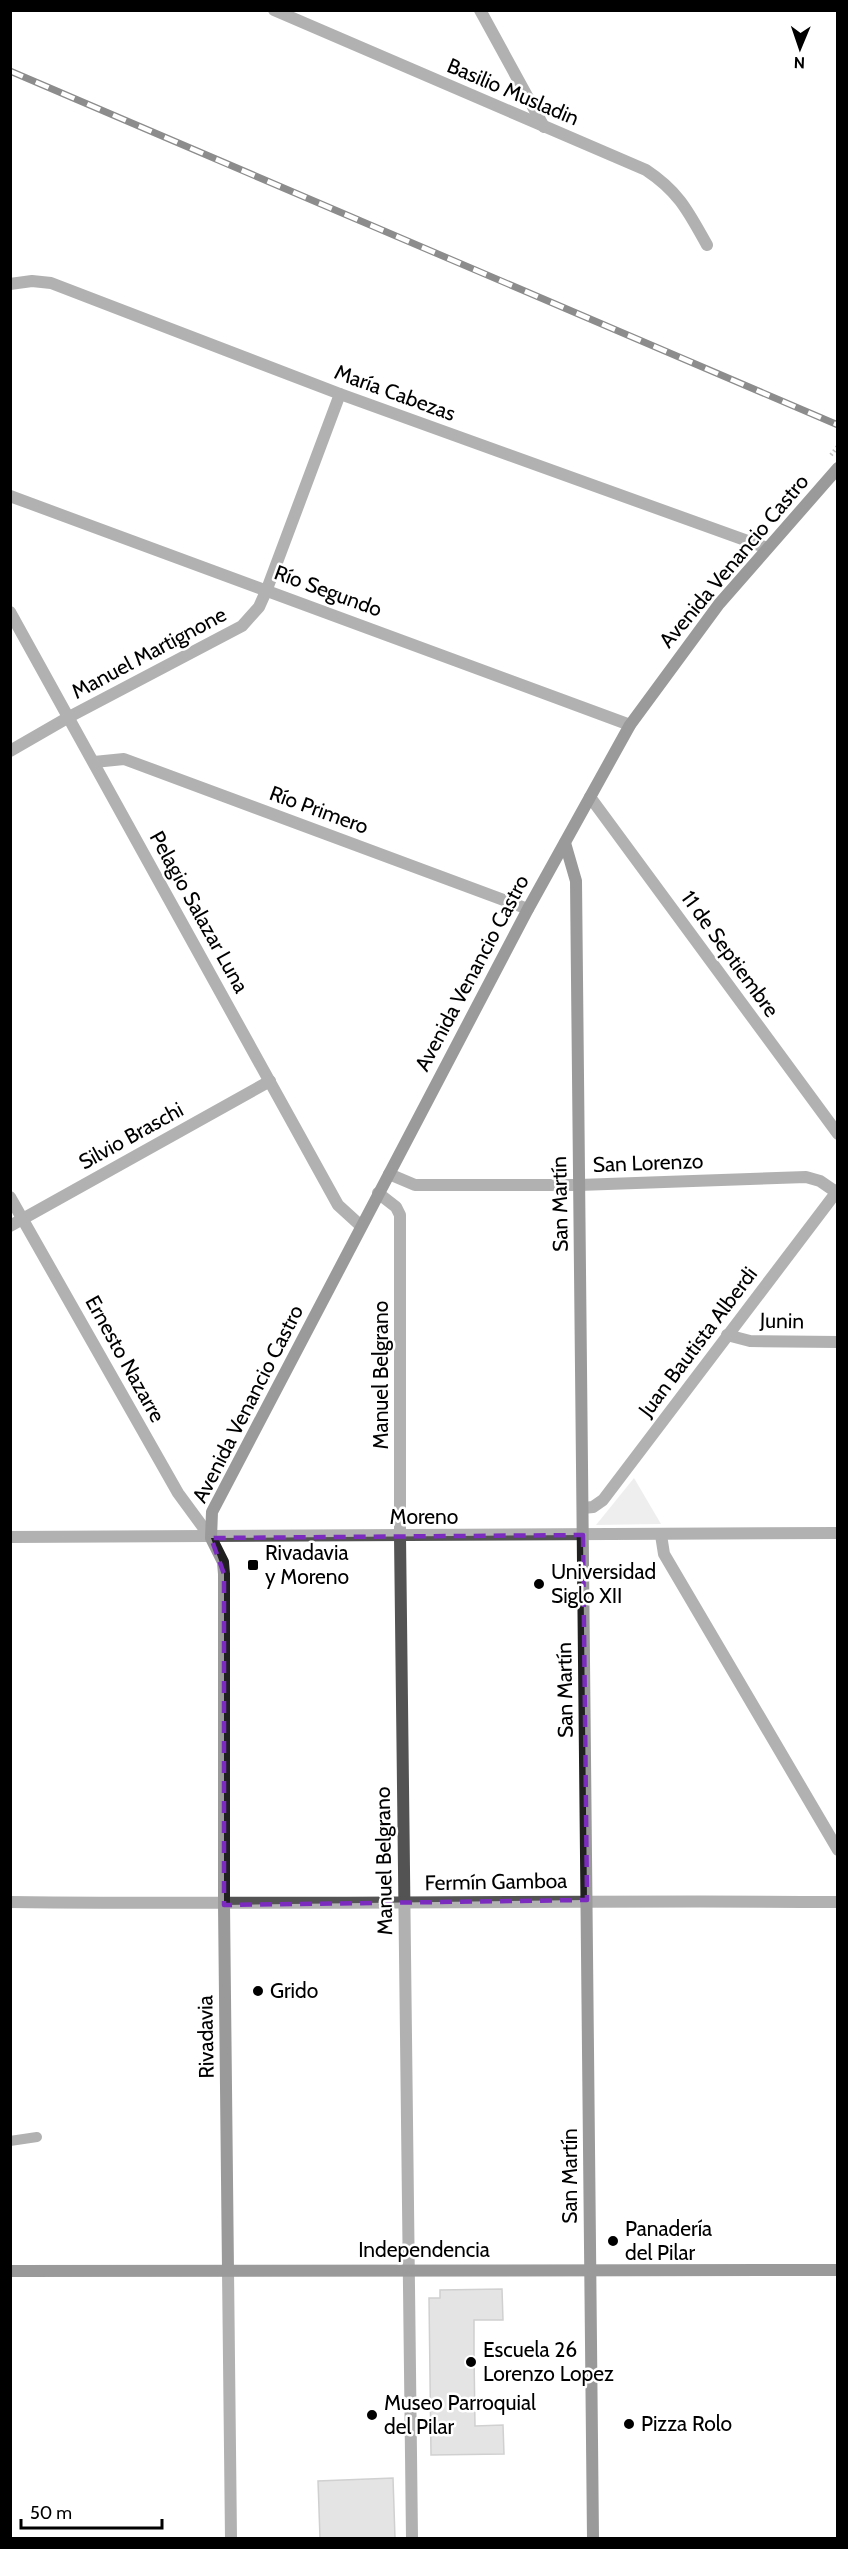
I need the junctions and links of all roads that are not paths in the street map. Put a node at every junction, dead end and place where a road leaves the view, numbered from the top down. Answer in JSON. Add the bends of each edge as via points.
{"nodes":[{"id":1,"x":274,"y":10,"type":"edge"},
{"id":2,"x":480,"y":10,"type":"edge"},
{"id":3,"x":544,"y":127,"type":"junction"},
{"id":4,"x":707,"y":245,"type":"dead end"},
{"id":5,"x":10,"y":284,"type":"edge"},
{"id":6,"x":340,"y":394,"type":"junction"},
{"id":7,"x":837,"y":468,"type":"edge"},
{"id":8,"x":10,"y":496,"type":"edge"},
{"id":9,"x":767,"y":548,"type":"junction"},
{"id":10,"x":267,"y":589,"type":"junction"},
{"id":11,"x":10,"y":612,"type":"edge"},
{"id":12,"x":69,"y":717,"type":"junction"},
{"id":13,"x":630,"y":725,"type":"junction"},
{"id":14,"x":10,"y":751,"type":"edge"},
{"id":15,"x":94,"y":762,"type":"junction"},
{"id":16,"x":590,"y":797,"type":"junction"},
{"id":17,"x":565,"y":843,"type":"junction"},
{"id":18,"x":528,"y":909,"type":"junction"},
{"id":19,"x":270,"y":1081,"type":"junction"},
{"id":20,"x":837,"y":1134,"type":"edge"},
{"id":21,"x":388,"y":1174,"type":"junction"},
{"id":22,"x":579,"y":1185,"type":"junction"},
{"id":23,"x":837,"y":1191,"type":"edge"},
{"id":24,"x":378,"y":1193,"type":"junction"},
{"id":25,"x":10,"y":1197,"type":"edge"},
{"id":26,"x":23,"y":1219,"type":"junction"},
{"id":27,"x":10,"y":1226,"type":"edge"},
{"id":28,"x":361,"y":1226,"type":"junction"},
{"id":29,"x":727,"y":1335,"type":"junction"},
{"id":30,"x":837,"y":1342,"type":"edge"},
{"id":31,"x":583,"y":1508,"type":"junction"},
{"id":32,"x":837,"y":1533,"type":"edge"},
{"id":33,"x":583,"y":1535,"type":"junction"},
{"id":34,"x":661,"y":1535,"type":"junction"},
{"id":35,"x":400,"y":1536,"type":"junction"},
{"id":36,"x":10,"y":1537,"type":"edge"},
{"id":37,"x":211,"y":1538,"type":"junction"},
{"id":38,"x":837,"y":1850,"type":"edge"},
{"id":39,"x":587,"y":1900,"type":"junction"},
{"id":40,"x":10,"y":1902,"type":"edge"},
{"id":41,"x":837,"y":1902,"type":"edge"},
{"id":42,"x":404,"y":1903,"type":"junction"},
{"id":43,"x":224,"y":1905,"type":"junction"},
{"id":44,"x":37,"y":2137,"type":"dead end"},
{"id":45,"x":10,"y":2141,"type":"edge"},
{"id":46,"x":409,"y":2269,"type":"junction"},
{"id":47,"x":228,"y":2270,"type":"junction"},
{"id":48,"x":837,"y":2270,"type":"edge"},
{"id":49,"x":10,"y":2271,"type":"edge"},
{"id":50,"x":590,"y":2271,"type":"junction"},
{"id":51,"x":231,"y":2538,"type":"edge"},
{"id":52,"x":412,"y":2538,"type":"edge"},
{"id":53,"x":592,"y":2538,"type":"edge"}],
"edges":[{"from":1,"to":3,"type":"street","name":"Basilio Musladin"},
{"from":2,"to":3,"type":"street"},
{"from":3,"to":4,"type":"street","name":"Basilio Musladin","via":[[646,170],[667,184]]},
{"from":5,"to":6,"type":"street","name":"María Cabezas","via":[[51,283]]},
{"from":6,"to":9,"type":"street","name":"María Cabezas"},
{"from":6,"to":10,"type":"street","name":"Manuel Martignone"},
{"from":7,"to":9,"type":"street","name":"Avenida Venancio Castro"},
{"from":8,"to":10,"type":"street","name":"Río Segundo"},
{"from":9,"to":13,"type":"street","name":"Avenida Venancio Castro","via":[[719,604]]},
{"from":10,"to":12,"type":"street","name":"Manuel Martignone","via":[[259,607],[242,626]]},
{"from":10,"to":13,"type":"street","name":"Río Segundo"},
{"from":11,"to":12,"type":"street","name":"Pelagio Salazar Luna"},
{"from":12,"to":14,"type":"street","name":"Manuel Martignone"},
{"from":12,"to":15,"type":"street","name":"Pelagio Salazar Luna"},
{"from":13,"to":16,"type":"street","name":"Avenida Venancio Castro"},
{"from":15,"to":18,"type":"street","name":"Río Primero","via":[[124,759]]},
{"from":15,"to":19,"type":"street","name":"Pelagio Salazar Luna"},
{"from":16,"to":17,"type":"street","name":"Avenida Venancio Castro"},
{"from":16,"to":20,"type":"street","name":"11 de Septiembre"},
{"from":17,"to":18,"type":"street","name":"Avenida Venancio Castro"},
{"from":17,"to":22,"type":"street","name":"San Martín","via":[[576,881]]},
{"from":18,"to":21,"type":"street","name":"Avenida Venancio Castro"},
{"from":19,"to":26,"type":"street","name":"Silvio Braschi"},
{"from":19,"to":28,"type":"street","name":"Pelagio Salazar Luna","via":[[338,1205]]},
{"from":21,"to":22,"type":"street","name":"San Lorenzo","via":[[415,1185]]},
{"from":21,"to":24,"type":"street","name":"Avenida Venancio Castro"},
{"from":22,"to":23,"type":"street","name":"San Lorenzo","via":[[806,1177]]},
{"from":22,"to":31,"type":"street","name":"San Martín"},
{"from":23,"to":29,"type":"street","name":"Juan Bautista Alberdi"},
{"from":24,"to":28,"type":"street","name":"Avenida Venancio Castro"},
{"from":24,"to":35,"type":"street","name":"Manuel Belgrano","via":[[400,1215]]},
{"from":25,"to":26,"type":"street","name":"Ernesto Nazarre"},
{"from":26,"to":27,"type":"street","name":"Silvio Braschi"},
{"from":26,"to":37,"type":"street","name":"Ernesto Nazarre","via":[[178,1493]]},
{"from":28,"to":37,"type":"street","name":"Avenida Venancio Castro","via":[[216,1503]]},
{"from":29,"to":30,"type":"street","name":"Junin","via":[[750,1341]]},
{"from":29,"to":31,"type":"street","name":"Juan Bautista Alberdi","via":[[603,1500]]},
{"from":31,"to":33,"type":"street","name":"San Martín"},
{"from":32,"to":34,"type":"street","name":"Moreno"},
{"from":33,"to":34,"type":"street","name":"Moreno"},
{"from":33,"to":35,"type":"street","name":"Moreno"},
{"from":33,"to":39,"type":"street","name":"San Martín"},
{"from":34,"to":38,"type":"street","via":[[664,1554]]},
{"from":35,"to":37,"type":"street","name":"Moreno"},
{"from":35,"to":42,"type":"street","name":"Manuel Belgrano"},
{"from":36,"to":37,"type":"street","name":"Moreno"},
{"from":37,"to":43,"type":"street","name":"Rivadavia","via":[[223,1562],[224,1574]]},
{"from":39,"to":41,"type":"street","name":"Fermín Gamboa"},
{"from":39,"to":42,"type":"street","name":"Fermín Gamboa"},
{"from":39,"to":50,"type":"street","name":"San Martín"},
{"from":40,"to":43,"type":"street","name":"Fermín Gamboa"},
{"from":42,"to":43,"type":"street","name":"Fermín Gamboa"},
{"from":42,"to":46,"type":"street","name":"Manuel Belgrano"},
{"from":43,"to":47,"type":"street","name":"Rivadavia"},
{"from":44,"to":45,"type":"lane"},
{"from":46,"to":47,"type":"street","name":"Independencia"},
{"from":46,"to":50,"type":"street","name":"Independencia"},
{"from":46,"to":52,"type":"street","name":"Manuel Belgrano"},
{"from":47,"to":49,"type":"street","name":"Independencia"},
{"from":47,"to":51,"type":"street","name":"Rivadavia"},
{"from":48,"to":50,"type":"street","name":"Independencia"},
{"from":50,"to":53,"type":"street","name":"San Martín"}]}
